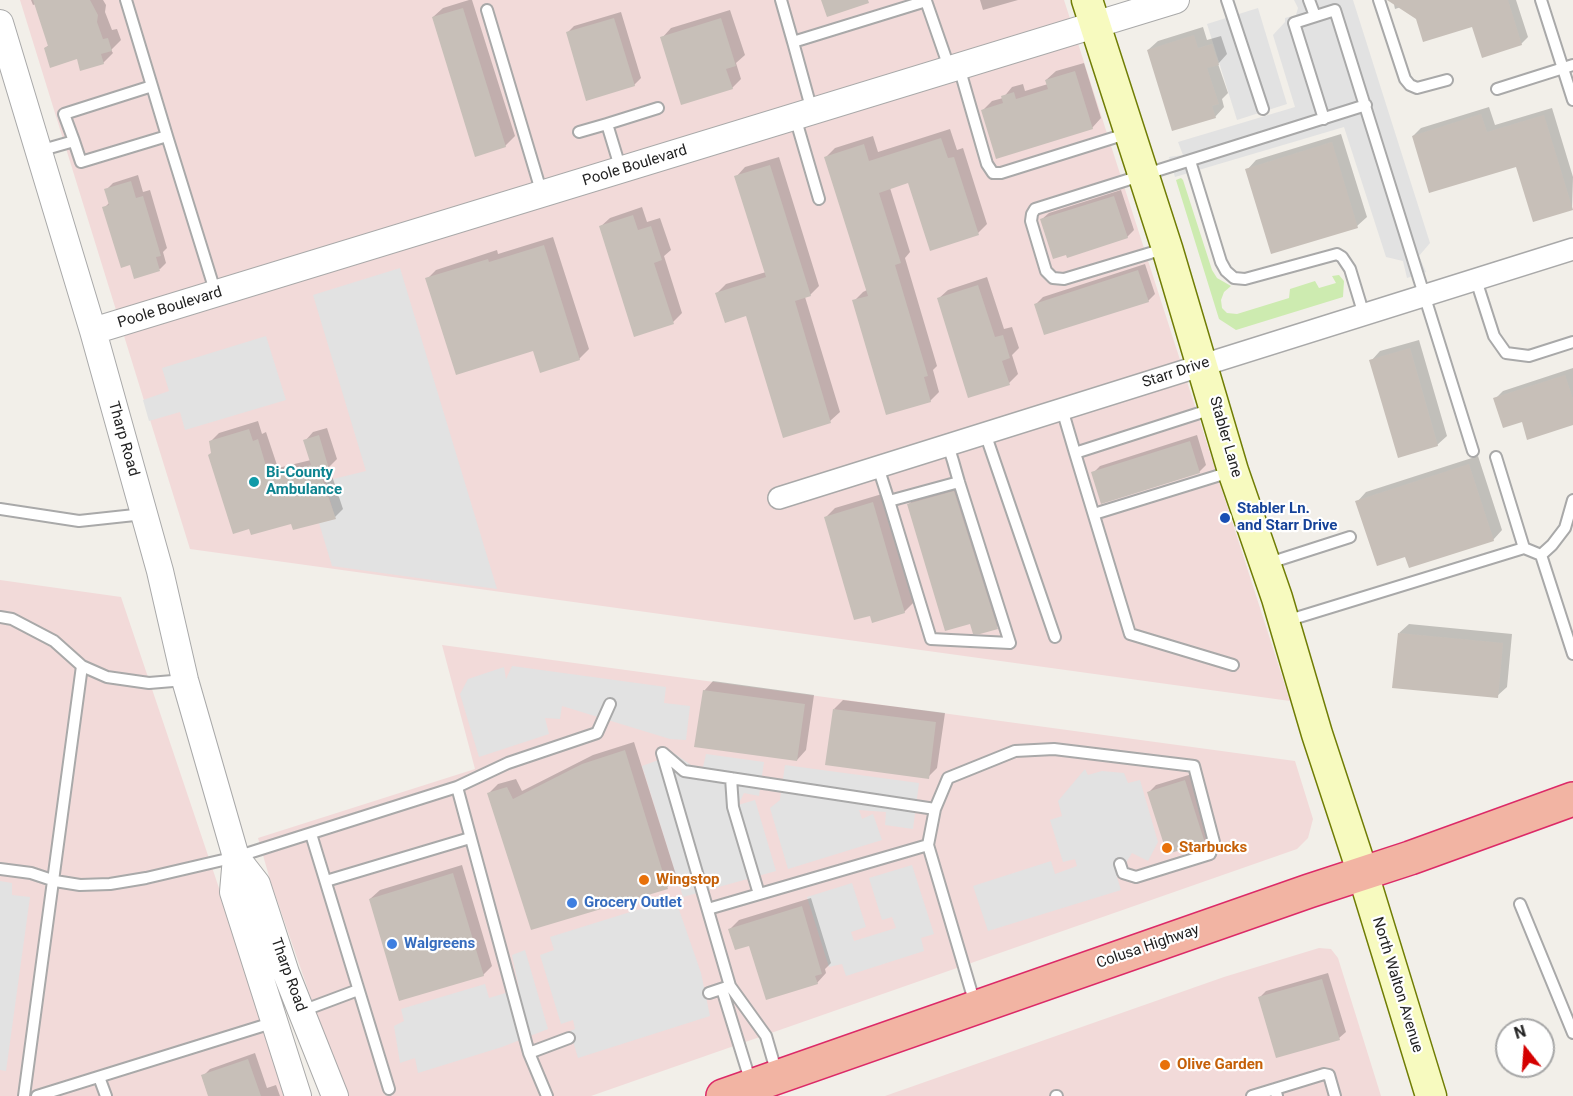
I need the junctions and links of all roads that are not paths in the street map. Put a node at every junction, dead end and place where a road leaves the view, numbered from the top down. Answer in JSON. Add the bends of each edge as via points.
{"nodes":[{"id":1,"x":126,"y":0,"type":"edge"},
{"id":2,"x":782,"y":0,"type":"edge"},
{"id":3,"x":1176,"y":0,"type":"edge"},
{"id":4,"x":1227,"y":0,"type":"edge"},
{"id":5,"x":1309,"y":0,"type":"edge"},
{"id":6,"x":1379,"y":0,"type":"edge"},
{"id":7,"x":1541,"y":0,"type":"edge"},
{"id":8,"x":926,"y":1,"type":"edge"},
{"id":9,"x":487,"y":10,"type":"dead end"},
{"id":10,"x":1091,"y":13,"type":"edge"},
{"id":11,"x":1315,"y":16,"type":"junction"},
{"id":12,"x":0,"y":23,"type":"edge"},
{"id":13,"x":793,"y":42,"type":"junction"},
{"id":14,"x":1568,"y":67,"type":"edge"},
{"id":15,"x":954,"y":68,"type":"junction"},
{"id":16,"x":1448,"y":80,"type":"dead end"},
{"id":17,"x":152,"y":86,"type":"junction"},
{"id":18,"x":1497,"y":89,"type":"dead end"},
{"id":19,"x":1573,"y":100,"type":"edge"},
{"id":20,"x":1366,"y":105,"type":"junction"},
{"id":21,"x":658,"y":108,"type":"dead end"},
{"id":22,"x":1263,"y":109,"type":"dead end"},
{"id":23,"x":804,"y":114,"type":"junction"},
{"id":24,"x":1324,"y":119,"type":"junction"},
{"id":25,"x":607,"y":124,"type":"junction"},
{"id":26,"x":579,"y":132,"type":"dead end"},
{"id":27,"x":1130,"y":133,"type":"junction"},
{"id":28,"x":167,"y":136,"type":"junction"},
{"id":29,"x":74,"y":141,"type":"junction"},
{"id":30,"x":39,"y":151,"type":"junction"},
{"id":31,"x":1190,"y":161,"type":"junction"},
{"id":32,"x":621,"y":170,"type":"junction"},
{"id":33,"x":1143,"y":176,"type":"junction"},
{"id":34,"x":542,"y":194,"type":"junction"},
{"id":35,"x":819,"y":199,"type":"dead end"},
{"id":36,"x":1167,"y":248,"type":"junction"},
{"id":37,"x":1573,"y":249,"type":"edge"},
{"id":38,"x":1476,"y":280,"type":"junction"},
{"id":39,"x":216,"y":294,"type":"junction"},
{"id":40,"x":1426,"y":295,"type":"junction"},
{"id":41,"x":1364,"y":315,"type":"junction"},
{"id":42,"x":93,"y":331,"type":"junction"},
{"id":43,"x":1573,"y":342,"type":"edge"},
{"id":44,"x":1203,"y":365,"type":"junction"},
{"id":45,"x":1216,"y":407,"type":"junction"},
{"id":46,"x":1062,"y":409,"type":"junction"},
{"id":47,"x":986,"y":433,"type":"junction"},
{"id":48,"x":948,"y":445,"type":"junction"},
{"id":49,"x":1473,"y":451,"type":"dead end"},
{"id":50,"x":1076,"y":453,"type":"junction"},
{"id":51,"x":1496,"y":457,"type":"dead end"},
{"id":52,"x":878,"y":467,"type":"junction"},
{"id":53,"x":1233,"y":471,"type":"junction"},
{"id":54,"x":959,"y":482,"type":"junction"},
{"id":55,"x":779,"y":498,"type":"dead end"},
{"id":56,"x":1573,"y":500,"type":"edge"},
{"id":57,"x":889,"y":501,"type":"junction"},
{"id":58,"x":0,"y":509,"type":"edge"},
{"id":59,"x":144,"y":513,"type":"junction"},
{"id":60,"x":1094,"y":514,"type":"junction"},
{"id":61,"x":1350,"y":537,"type":"dead end"},
{"id":62,"x":1524,"y":548,"type":"junction"},
{"id":63,"x":1541,"y":555,"type":"junction"},
{"id":64,"x":1265,"y":564,"type":"junction"},
{"id":65,"x":0,"y":617,"type":"edge"},
{"id":66,"x":1284,"y":622,"type":"junction"},
{"id":67,"x":1055,"y":637,"type":"dead end"},
{"id":68,"x":1573,"y":654,"type":"edge"},
{"id":69,"x":1233,"y":665,"type":"dead end"},
{"id":70,"x":82,"y":666,"type":"junction"},
{"id":71,"x":185,"y":680,"type":"junction"},
{"id":72,"x":610,"y":704,"type":"dead end"},
{"id":73,"x":731,"y":778,"type":"junction"},
{"id":74,"x":457,"y":787,"type":"junction"},
{"id":75,"x":1573,"y":799,"type":"edge"},
{"id":76,"x":935,"y":809,"type":"junction"},
{"id":77,"x":311,"y":834,"type":"junction"},
{"id":78,"x":470,"y":838,"type":"junction"},
{"id":79,"x":927,"y":845,"type":"junction"},
{"id":80,"x":236,"y":857,"type":"junction"},
{"id":81,"x":1121,"y":868,"type":"dead end"},
{"id":82,"x":0,"y":869,"type":"edge"},
{"id":83,"x":1363,"y":874,"type":"junction"},
{"id":84,"x":55,"y":881,"type":"junction"},
{"id":85,"x":326,"y":881,"type":"junction"},
{"id":86,"x":759,"y":894,"type":"junction"},
{"id":87,"x":1520,"y":904,"type":"dead end"},
{"id":88,"x":708,"y":909,"type":"junction"},
{"id":89,"x":726,"y":988,"type":"junction"},
{"id":90,"x":358,"y":990,"type":"junction"},
{"id":91,"x":710,"y":993,"type":"dead end"},
{"id":92,"x":976,"y":1007,"type":"junction"},
{"id":93,"x":302,"y":1011,"type":"junction"},
{"id":94,"x":275,"y":1022,"type":"junction"},
{"id":95,"x":1573,"y":1033,"type":"edge"},
{"id":96,"x":569,"y":1038,"type":"dead end"},
{"id":97,"x":529,"y":1053,"type":"junction"},
{"id":98,"x":99,"y":1077,"type":"junction"},
{"id":99,"x":751,"y":1086,"type":"edge"},
{"id":100,"x":389,"y":1089,"type":"dead end"},
{"id":101,"x":1276,"y":1093,"type":"edge"},
{"id":102,"x":24,"y":1096,"type":"edge"},
{"id":103,"x":37,"y":1096,"type":"edge"},
{"id":104,"x":106,"y":1096,"type":"edge"},
{"id":105,"x":298,"y":1096,"type":"edge"},
{"id":106,"x":335,"y":1096,"type":"edge"},
{"id":107,"x":547,"y":1096,"type":"edge"},
{"id":108,"x":1252,"y":1096,"type":"edge"},
{"id":109,"x":1335,"y":1096,"type":"edge"},
{"id":110,"x":1431,"y":1096,"type":"edge"}],
"edges":[{"from":1,"to":17,"type":"lane"},
{"from":2,"to":13,"type":"lane"},
{"from":3,"to":10,"type":"street","name":"Poole Boulevard"},
{"from":4,"to":22,"type":"lane"},
{"from":5,"to":11,"type":"lane"},
{"from":6,"to":16,"type":"lane","via":[[1410,85],[1417,88]]},
{"from":7,"to":14,"type":"lane"},
{"from":8,"to":13,"type":"lane"},
{"from":8,"to":15,"type":"lane"},
{"from":9,"to":34,"type":"lane"},
{"from":10,"to":15,"type":"street","name":"Poole Boulevard"},
{"from":10,"to":27,"type":"main road","name":"Stabler Lane"},
{"from":11,"to":20,"type":"lane","via":[[1335,10]]},
{"from":11,"to":24,"type":"lane","via":[[1294,23]]},
{"from":12,"to":30,"type":"street","name":"Tharp Road"},
{"from":13,"to":23,"type":"lane"},
{"from":14,"to":18,"type":"lane"},
{"from":14,"to":19,"type":"lane"},
{"from":15,"to":23,"type":"street","name":"Poole Boulevard"},
{"from":15,"to":27,"type":"lane","via":[[993,173]]},
{"from":17,"to":28,"type":"lane"},
{"from":17,"to":29,"type":"lane","via":[[64,114]]},
{"from":20,"to":24,"type":"lane"},
{"from":20,"to":40,"type":"lane"},
{"from":21,"to":25,"type":"lane"},
{"from":23,"to":32,"type":"street","name":"Poole Boulevard"},
{"from":23,"to":35,"type":"lane"},
{"from":24,"to":31,"type":"lane"},
{"from":25,"to":26,"type":"lane"},
{"from":25,"to":32,"type":"lane"},
{"from":27,"to":33,"type":"main road","name":"Stabler Lane"},
{"from":28,"to":29,"type":"lane","via":[[81,162]]},
{"from":28,"to":39,"type":"lane"},
{"from":29,"to":30,"type":"lane"},
{"from":30,"to":42,"type":"street","name":"Tharp Road"},
{"from":31,"to":33,"type":"lane"},
{"from":31,"to":41,"type":"lane","via":[[1226,271],[1234,278],[1245,279],[1336,254],[1350,269]]},
{"from":32,"to":34,"type":"street","name":"Poole Boulevard"},
{"from":33,"to":36,"type":"main road","name":"Stabler Lane"},
{"from":33,"to":36,"type":"lane","via":[[1035,209],[1031,221],[1046,271],[1053,278],[1064,279]]},
{"from":34,"to":39,"type":"street","name":"Poole Boulevard"},
{"from":36,"to":44,"type":"main road","name":"Stabler Lane"},
{"from":37,"to":38,"type":"street","name":"Starr Drive"},
{"from":38,"to":40,"type":"street","name":"Starr Drive"},
{"from":38,"to":43,"type":"lane","via":[[1494,336],[1506,353],[1529,356]]},
{"from":39,"to":42,"type":"street","name":"Poole Boulevard"},
{"from":40,"to":41,"type":"street","name":"Starr Drive"},
{"from":40,"to":49,"type":"lane"},
{"from":41,"to":44,"type":"street","name":"Starr Drive"},
{"from":42,"to":59,"type":"street","name":"Tharp Road"},
{"from":44,"to":45,"type":"main road","name":"Stabler Lane"},
{"from":44,"to":46,"type":"street","name":"Starr Drive"},
{"from":45,"to":50,"type":"lane"},
{"from":45,"to":53,"type":"main road","name":"Stabler Lane"},
{"from":46,"to":47,"type":"street","name":"Starr Drive"},
{"from":46,"to":50,"type":"lane"},
{"from":47,"to":48,"type":"street","name":"Starr Drive"},
{"from":47,"to":67,"type":"lane"},
{"from":48,"to":52,"type":"street","name":"Starr Drive"},
{"from":48,"to":54,"type":"lane"},
{"from":50,"to":60,"type":"lane"},
{"from":51,"to":62,"type":"lane"},
{"from":52,"to":55,"type":"street","name":"Starr Drive"},
{"from":52,"to":57,"type":"lane"},
{"from":53,"to":60,"type":"lane"},
{"from":53,"to":64,"type":"main road","name":"Stabler Lane"},
{"from":54,"to":57,"type":"lane"},
{"from":54,"to":57,"type":"lane","via":[[1010,643],[931,639]]},
{"from":56,"to":63,"type":"lane","via":[[1565,528]]},
{"from":58,"to":59,"type":"lane","via":[[79,521]]},
{"from":59,"to":71,"type":"street","name":"Tharp Road"},
{"from":60,"to":69,"type":"lane","via":[[1130,634]]},
{"from":61,"to":64,"type":"lane"},
{"from":62,"to":63,"type":"lane"},
{"from":62,"to":66,"type":"lane"},
{"from":63,"to":68,"type":"lane"},
{"from":64,"to":66,"type":"main road","name":"Stabler Lane"},
{"from":65,"to":70,"type":"lane","via":[[12,619],[54,641]]},
{"from":66,"to":83,"type":"main road","name":"Stabler Lane"},
{"from":70,"to":71,"type":"lane","via":[[107,677],[149,683]]},
{"from":70,"to":84,"type":"lane"},
{"from":71,"to":80,"type":"street","name":"Tharp Road"},
{"from":72,"to":74,"type":"lane","via":[[597,733],[508,763]]},
{"from":73,"to":76,"type":"lane"},
{"from":73,"to":86,"type":"lane","via":[[733,807]]},
{"from":73,"to":88,"type":"lane","via":[[684,771],[662,753]]},
{"from":74,"to":77,"type":"lane"},
{"from":74,"to":78,"type":"lane"},
{"from":75,"to":83,"type":"highway","name":"Colusa Highway"},
{"from":76,"to":79,"type":"lane"},
{"from":76,"to":81,"type":"lane","via":[[948,778],[1015,751],[1054,749],[1194,766],[1214,842],[1210,854],[1136,877]]},
{"from":77,"to":80,"type":"lane"},
{"from":77,"to":85,"type":"lane"},
{"from":78,"to":85,"type":"lane"},
{"from":78,"to":97,"type":"lane"},
{"from":79,"to":86,"type":"lane"},
{"from":79,"to":92,"type":"lane"},
{"from":80,"to":84,"type":"lane","via":[[110,884]]},
{"from":80,"to":93,"type":"street","name":"Tharp Road","via":[[257,884]]},
{"from":80,"to":94,"type":"street","name":"Tharp Road","via":[[233,892]]},
{"from":82,"to":84,"type":"lane"},
{"from":83,"to":92,"type":"highway","name":"Colusa Highway"},
{"from":83,"to":110,"type":"main road","name":"North Walton Avenue"},
{"from":84,"to":102,"type":"lane"},
{"from":85,"to":90,"type":"lane"},
{"from":86,"to":88,"type":"lane"},
{"from":87,"to":95,"type":"lane"},
{"from":88,"to":89,"type":"lane"},
{"from":89,"to":91,"type":"lane"},
{"from":89,"to":99,"type":"lane"},
{"from":89,"to":99,"type":"lane","via":[[766,1036]]},
{"from":90,"to":93,"type":"lane"},
{"from":90,"to":100,"type":"lane"},
{"from":92,"to":99,"type":"highway","name":"Colusa Highway"},
{"from":93,"to":106,"type":"street","name":"Tharp Road"},
{"from":94,"to":98,"type":"lane"},
{"from":94,"to":105,"type":"street","name":"Tharp Road"},
{"from":96,"to":97,"type":"lane"},
{"from":97,"to":107,"type":"lane"},
{"from":98,"to":103,"type":"lane"},
{"from":98,"to":104,"type":"lane"},
{"from":101,"to":108,"type":"lane"},
{"from":101,"to":109,"type":"lane","via":[[1324,1074],[1329,1075]]}]}
